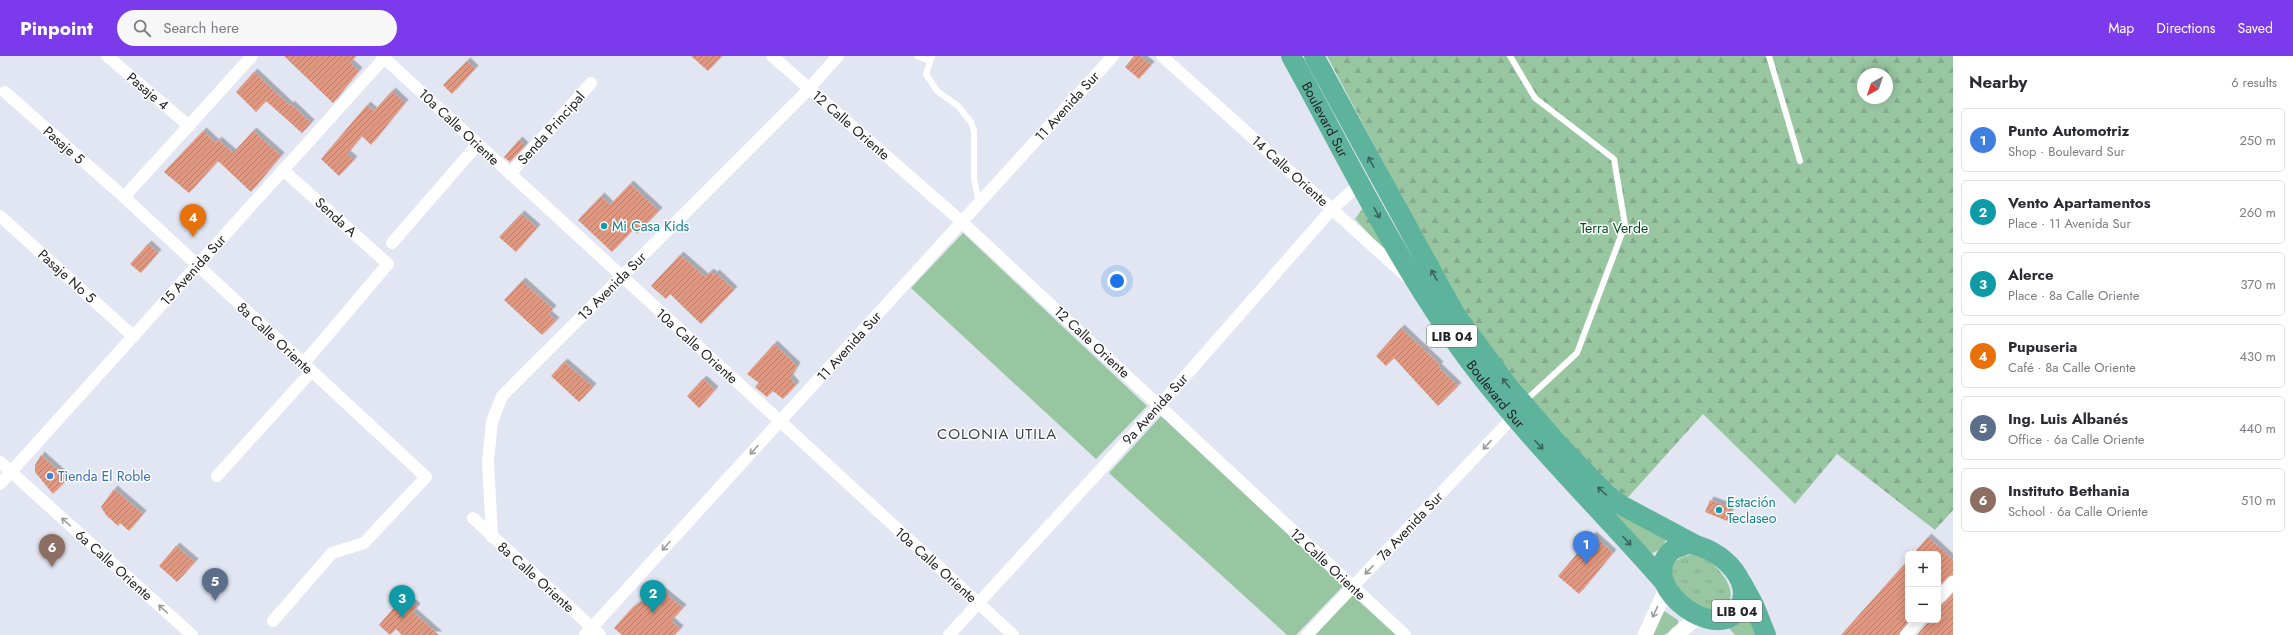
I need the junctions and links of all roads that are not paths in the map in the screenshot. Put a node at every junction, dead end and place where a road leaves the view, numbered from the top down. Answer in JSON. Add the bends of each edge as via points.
{"nodes":[{"id":1,"x":107,"y":56,"type":"edge"},
{"id":2,"x":772,"y":56,"type":"edge"},
{"id":3,"x":838,"y":56,"type":"edge"},
{"id":4,"x":917,"y":56,"type":"edge"},
{"id":5,"x":1113,"y":56,"type":"edge"},
{"id":6,"x":1162,"y":56,"type":"edge"},
{"id":7,"x":1291,"y":56,"type":"edge"},
{"id":8,"x":1314,"y":56,"type":"edge"},
{"id":9,"x":1510,"y":56,"type":"edge"},
{"id":10,"x":1769,"y":56,"type":"edge"},
{"id":11,"x":384,"y":57,"type":"edge"},
{"id":12,"x":247,"y":58,"type":"edge"},
{"id":13,"x":931,"y":58,"type":"edge"},
{"id":14,"x":591,"y":83,"type":"dead end"},
{"id":15,"x":808,"y":88,"type":"junction"},
{"id":16,"x":5,"y":92,"type":"dead end"},
{"id":17,"x":189,"y":126,"type":"junction"},
{"id":18,"x":478,"y":144,"type":"junction"},
{"id":19,"x":1800,"y":161,"type":"dead end"},
{"id":20,"x":283,"y":170,"type":"junction"},
{"id":21,"x":510,"y":174,"type":"junction"},
{"id":22,"x":1361,"y":183,"type":"junction"},
{"id":23,"x":124,"y":197,"type":"junction"},
{"id":24,"x":978,"y":203,"type":"junction"},
{"id":25,"x":1332,"y":210,"type":"junction"},
{"id":26,"x":0,"y":216,"type":"edge"},
{"id":27,"x":962,"y":222,"type":"junction"},
{"id":28,"x":392,"y":243,"type":"dead end"},
{"id":29,"x":198,"y":265,"type":"junction"},
{"id":30,"x":622,"y":276,"type":"junction"},
{"id":31,"x":1418,"y":287,"type":"junction"},
{"id":32,"x":133,"y":336,"type":"junction"},
{"id":33,"x":307,"y":368,"type":"junction"},
{"id":34,"x":1160,"y":405,"type":"junction"},
{"id":35,"x":1518,"y":410,"type":"junction"},
{"id":36,"x":780,"y":421,"type":"junction"},
{"id":37,"x":0,"y":462,"type":"edge"},
{"id":38,"x":11,"y":472,"type":"junction"},
{"id":39,"x":217,"y":476,"type":"dead end"},
{"id":40,"x":0,"y":484,"type":"edge"},
{"id":41,"x":474,"y":518,"type":"dead end"},
{"id":42,"x":492,"y":537,"type":"junction"},
{"id":43,"x":1696,"y":544,"type":"junction"},
{"id":44,"x":1740,"y":580,"type":"junction"},
{"id":45,"x":1953,"y":582,"type":"edge"},
{"id":46,"x":1664,"y":585,"type":"junction"},
{"id":47,"x":1353,"y":587,"type":"junction"},
{"id":48,"x":1941,"y":596,"type":"edge"},
{"id":49,"x":978,"y":603,"type":"junction"},
{"id":50,"x":1703,"y":620,"type":"junction"},
{"id":51,"x":273,"y":621,"type":"dead end"},
{"id":52,"x":1916,"y":623,"type":"edge"},
{"id":53,"x":1310,"y":632,"type":"edge"},
{"id":54,"x":592,"y":633,"type":"edge"},
{"id":55,"x":192,"y":635,"type":"edge"},
{"id":56,"x":949,"y":635,"type":"edge"},
{"id":57,"x":1013,"y":635,"type":"edge"},
{"id":58,"x":1405,"y":635,"type":"edge"},
{"id":59,"x":1645,"y":635,"type":"edge"},
{"id":60,"x":1676,"y":635,"type":"edge"},
{"id":61,"x":1724,"y":635,"type":"edge"},
{"id":62,"x":1766,"y":635,"type":"edge"},
{"id":63,"x":1906,"y":635,"type":"edge"}],
"edges":[{"from":1,"to":17,"type":"street","name":"Pasaje 4"},
{"from":2,"to":15,"type":"street","name":"12 Calle Oriente"},
{"from":3,"to":15,"type":"street","name":"13 Avenida Sur"},
{"from":4,"to":13,"type":"lane"},
{"from":5,"to":24,"type":"street","name":"11 Avenida Sur"},
{"from":6,"to":25,"type":"street","name":"14 Calle Oriente"},
{"from":7,"to":22,"type":"highway","name":"Boulevard Sur","number":"LIB 04"},
{"from":35,"to":8,"type":"highway","name":"Boulevard Sur","number":"LIB 04","one_way":true,"via":[[1455,314]]},
{"from":9,"to":35,"type":"lane","via":[[1535,98],[1614,158],[1625,225],[1578,353]]},
{"from":10,"to":19,"type":"lane"},
{"from":11,"to":18,"type":"street","name":"10a Calle Oriente"},
{"from":11,"to":20,"type":"street","name":"15 Avenida Sur"},
{"from":12,"to":17,"type":"street"},
{"from":13,"to":24,"type":"lane","via":[[926,74],[938,91],[958,106],[971,122],[974,131],[974,179]]},
{"from":14,"to":21,"type":"street","name":"Senda Principal"},
{"from":15,"to":27,"type":"street","name":"12 Calle Oriente"},
{"from":15,"to":30,"type":"street","name":"13 Avenida Sur"},
{"from":16,"to":23,"type":"street","name":"Pasaje 5"},
{"from":17,"to":23,"type":"street"},
{"from":18,"to":21,"type":"street","name":"10a Calle Oriente"},
{"from":18,"to":28,"type":"street"},
{"from":20,"to":29,"type":"street","name":"15 Avenida Sur"},
{"from":20,"to":33,"type":"street","name":"Senda A","via":[[388,264]]},
{"from":21,"to":30,"type":"street","name":"10a Calle Oriente"},
{"from":22,"to":25,"type":"street","name":"9a Avenida Sur"},
{"from":22,"to":31,"type":"highway","name":"Boulevard Sur","number":"LIB 04","one_way":true},
{"from":23,"to":29,"type":"street","name":"8a Calle Oriente"},
{"from":24,"to":27,"type":"street","name":"11 Avenida Sur"},
{"from":25,"to":31,"type":"street","name":"14 Calle Oriente"},
{"from":25,"to":34,"type":"street","name":"9a Avenida Sur"},
{"from":26,"to":32,"type":"street","name":"Pasaje No 5"},
{"from":27,"to":34,"type":"street","name":"12 Calle Oriente"},
{"from":27,"to":36,"type":"street","name":"11 Avenida Sur"},
{"from":29,"to":32,"type":"street","name":"15 Avenida Sur"},
{"from":29,"to":33,"type":"street","name":"8a Calle Oriente"},
{"from":30,"to":36,"type":"street","name":"10a Calle Oriente"},
{"from":30,"to":42,"type":"street","name":"13 Avenida Sur","via":[[502,396],[492,422],[488,461]]},
{"from":31,"to":35,"type":"highway","name":"Boulevard Sur","number":"LIB 04","via":[[1470,361]]},
{"from":32,"to":38,"type":"street","name":"15 Avenida Sur"},
{"from":33,"to":39,"type":"street"},
{"from":33,"to":51,"type":"street","name":"8a Calle Oriente","via":[[426,477],[364,543],[332,553]]},
{"from":34,"to":47,"type":"street","name":"12 Calle Oriente"},
{"from":34,"to":49,"type":"street","name":"9a Avenida Sur"},
{"from":43,"to":35,"type":"highway","name":"Boulevard Sur","number":"LIB 04","one_way":true,"via":[[1621,505],[1607,495]]},
{"from":35,"to":46,"type":"highway","name":"Boulevard Sur","number":"LIB 04","one_way":true},
{"from":35,"to":47,"type":"street","name":"7a Avenida Sur","one_way":true},
{"from":36,"to":49,"type":"street","name":"10a Calle Oriente"},
{"from":36,"to":54,"type":"street","name":"11 Avenida Sur","one_way":true},
{"from":37,"to":38,"type":"street","name":"6a Calle Oriente"},
{"from":38,"to":40,"type":"street","name":"15 Avenida Sur"},
{"from":55,"to":38,"type":"street","name":"6a Calle Oriente","one_way":true},
{"from":41,"to":42,"type":"street","name":"8a Calle Oriente"},
{"from":42,"to":54,"type":"street","name":"8a Calle Oriente"},
{"from":43,"to":44,"type":"highway","number":"LIB 04","via":[[1721,556]]},
{"from":43,"to":46,"type":"highway","via":[[1672,550],[1663,565]]},
{"from":44,"to":50,"type":"highway","number":"LIB 04","via":[[1743,594],[1742,604],[1737,612],[1718,623]]},
{"from":44,"to":62,"type":"highway","number":"LIB 04"},
{"from":45,"to":48,"type":"street"},
{"from":46,"to":50,"type":"highway","number":"LIB 04","via":[[1684,610]]},
{"from":46,"to":59,"type":"street","one_way":true},
{"from":47,"to":53,"type":"street","name":"7a Avenida Sur"},
{"from":47,"to":58,"type":"street","name":"12 Calle Oriente"},
{"from":49,"to":56,"type":"street","name":"9a Avenida Sur"},
{"from":49,"to":57,"type":"street","name":"10a Calle Oriente"},
{"from":50,"to":60,"type":"street"},
{"from":50,"to":61,"type":"highway","number":"LIB 04"},
{"from":52,"to":63,"type":"street"}]}
